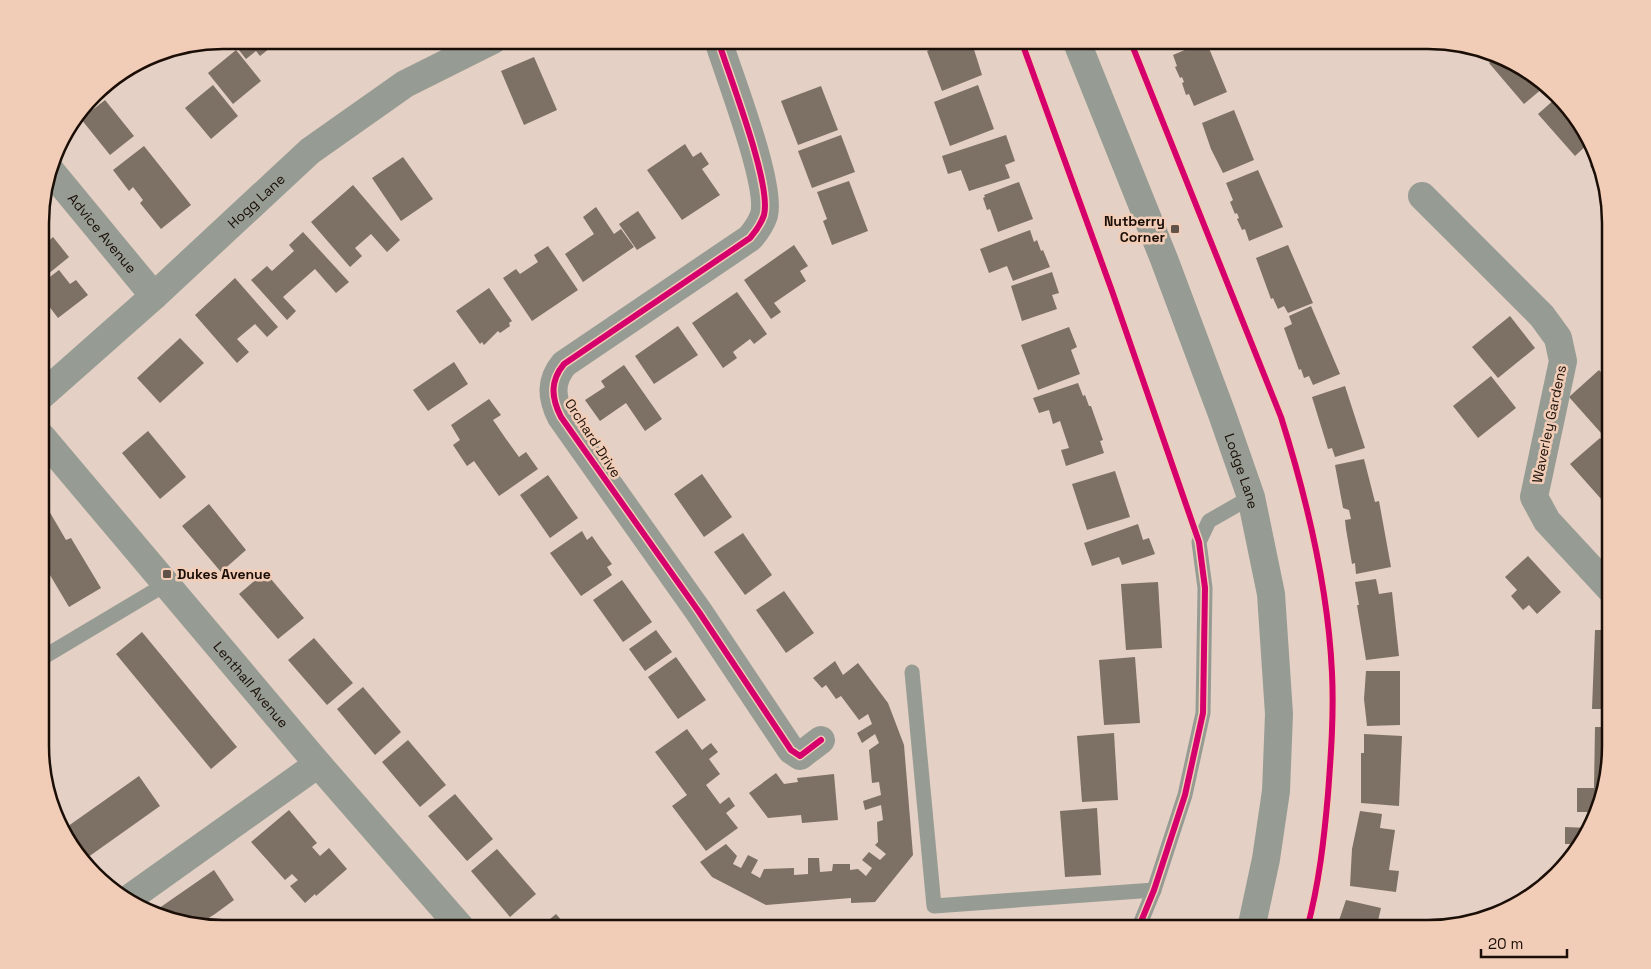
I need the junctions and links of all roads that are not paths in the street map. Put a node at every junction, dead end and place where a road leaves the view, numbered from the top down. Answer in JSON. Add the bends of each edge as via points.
{"nodes":[{"id":1,"x":475,"y":49,"type":"edge"},
{"id":2,"x":721,"y":49,"type":"edge"},
{"id":3,"x":1080,"y":49,"type":"edge"},
{"id":4,"x":55,"y":177,"type":"edge"},
{"id":5,"x":1422,"y":196,"type":"dead end"},
{"id":6,"x":154,"y":296,"type":"junction"},
{"id":7,"x":49,"y":389,"type":"edge"},
{"id":8,"x":49,"y":445,"type":"edge"},
{"id":9,"x":1251,"y":497,"type":"junction"},
{"id":10,"x":1602,"y":580,"type":"edge"},
{"id":11,"x":166,"y":584,"type":"junction"},
{"id":12,"x":49,"y":654,"type":"edge"},
{"id":13,"x":912,"y":672,"type":"dead end"},
{"id":14,"x":820,"y":740,"type":"dead end"},
{"id":15,"x":318,"y":764,"type":"junction"},
{"id":16,"x":1154,"y":890,"type":"junction"},
{"id":17,"x":134,"y":895,"type":"edge"},
{"id":18,"x":454,"y":920,"type":"edge"},
{"id":19,"x":1142,"y":920,"type":"edge"},
{"id":20,"x":1253,"y":920,"type":"edge"}],
"edges":[{"from":1,"to":6,"type":"street","name":"Hogg Lane","via":[[405,84],[310,151]]},
{"from":2,"to":14,"type":"street","name":"Orchard Drive","via":[[763,183],[764,214],[758,227],[750,238],[564,364],[553,382],[553,394],[555,406],[569,429],[699,612],[791,750],[800,756]]},
{"from":3,"to":9,"type":"street","name":"Lodge Lane","via":[[1190,326]]},
{"from":4,"to":6,"type":"street","name":"Advice Avenue"},
{"from":5,"to":10,"type":"street","name":"Waverley Gardens","via":[[1542,316],[1558,338],[1563,361],[1534,496],[1547,521]]},
{"from":6,"to":7,"type":"street","name":"Hogg Lane"},
{"from":8,"to":11,"type":"street","name":"Lenthall Avenue"},
{"from":9,"to":16,"type":"lane","via":[[1209,521],[1200,542],[1205,588],[1203,713],[1186,795]]},
{"from":9,"to":20,"type":"street","name":"Lodge Lane","via":[[1271,594],[1279,714],[1276,791]]},
{"from":11,"to":12,"type":"lane"},
{"from":11,"to":15,"type":"street","name":"Lenthall Avenue"},
{"from":13,"to":16,"type":"lane","via":[[934,906]]},
{"from":15,"to":17,"type":"street"},
{"from":15,"to":18,"type":"street","name":"Lenthall Avenue"},
{"from":16,"to":19,"type":"lane"}]}
